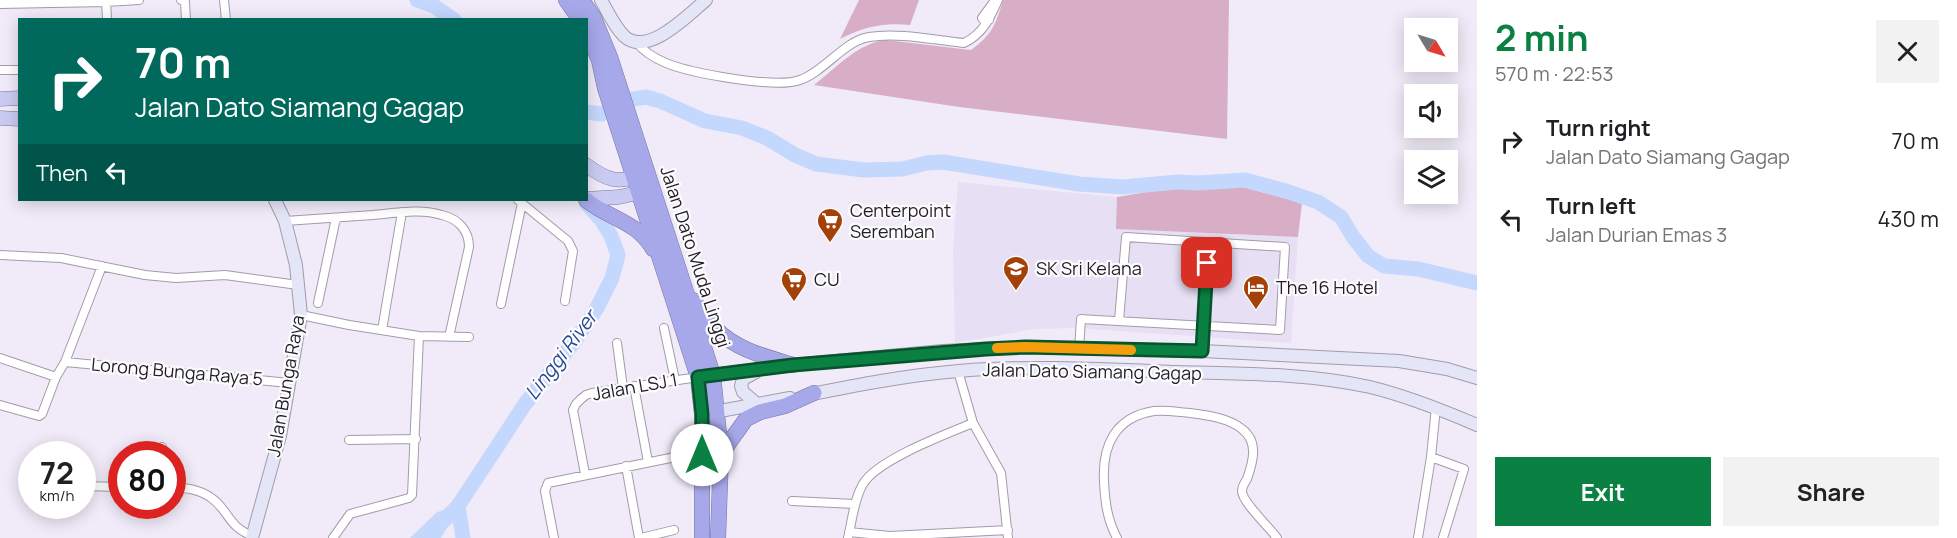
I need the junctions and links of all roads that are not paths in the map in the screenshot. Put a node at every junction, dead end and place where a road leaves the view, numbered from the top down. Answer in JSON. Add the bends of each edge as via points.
{"nodes":[{"id":1,"x":139,"y":0,"type":"edge"},
{"id":2,"x":181,"y":0,"type":"edge"},
{"id":3,"x":224,"y":0,"type":"edge"},
{"id":4,"x":566,"y":0,"type":"edge"},
{"id":5,"x":582,"y":0,"type":"edge"},
{"id":6,"x":602,"y":0,"type":"edge"},
{"id":7,"x":706,"y":0,"type":"edge"},
{"id":8,"x":996,"y":0,"type":"edge"},
{"id":9,"x":106,"y":1,"type":"edge"},
{"id":10,"x":0,"y":4,"type":"edge"},
{"id":11,"x":107,"y":18,"type":"edge"},
{"id":12,"x":186,"y":18,"type":"edge"},
{"id":13,"x":226,"y":18,"type":"edge"},
{"id":14,"x":579,"y":18,"type":"edge"},
{"id":15,"x":588,"y":35,"type":"edge"},
{"id":16,"x":636,"y":42,"type":"junction"},
{"id":17,"x":0,"y":70,"type":"edge"},
{"id":18,"x":18,"y":70,"type":"edge"},
{"id":19,"x":611,"y":86,"type":"junction"},
{"id":20,"x":18,"y":98,"type":"edge"},
{"id":21,"x":0,"y":99,"type":"edge"},
{"id":22,"x":0,"y":118,"type":"edge"},
{"id":23,"x":18,"y":119,"type":"edge"},
{"id":24,"x":588,"y":165,"type":"edge"},
{"id":25,"x":640,"y":175,"type":"junction"},
{"id":26,"x":645,"y":192,"type":"junction"},
{"id":27,"x":588,"y":199,"type":"edge"},
{"id":28,"x":588,"y":200,"type":"edge"},
{"id":29,"x":275,"y":201,"type":"edge"},
{"id":30,"x":520,"y":201,"type":"edge"},
{"id":31,"x":402,"y":212,"type":"junction"},
{"id":32,"x":336,"y":218,"type":"junction"},
{"id":33,"x":285,"y":221,"type":"junction"},
{"id":34,"x":1208,"y":243,"type":"junction"},
{"id":35,"x":0,"y":255,"type":"edge"},
{"id":36,"x":660,"y":262,"type":"junction"},
{"id":37,"x":102,"y":266,"type":"junction"},
{"id":38,"x":298,"y":285,"type":"junction"},
{"id":39,"x":686,"y":291,"type":"junction"},
{"id":40,"x":565,"y":301,"type":"dead end"},
{"id":41,"x":318,"y":303,"type":"dead end"},
{"id":42,"x":501,"y":304,"type":"dead end"},
{"id":43,"x":301,"y":315,"type":"junction"},
{"id":44,"x":1119,"y":321,"type":"junction"},
{"id":45,"x":1204,"y":326,"type":"junction"},
{"id":46,"x":664,"y":328,"type":"dead end"},
{"id":47,"x":382,"y":330,"type":"junction"},
{"id":48,"x":419,"y":336,"type":"junction"},
{"id":49,"x":450,"y":337,"type":"junction"},
{"id":50,"x":469,"y":337,"type":"dead end"},
{"id":51,"x":616,"y":343,"type":"dead end"},
{"id":52,"x":1079,"y":348,"type":"junction"},
{"id":53,"x":1202,"y":351,"type":"junction"},
{"id":54,"x":0,"y":358,"type":"edge"},
{"id":55,"x":65,"y":362,"type":"junction"},
{"id":56,"x":793,"y":365,"type":"junction"},
{"id":57,"x":759,"y":370,"type":"junction"},
{"id":58,"x":958,"y":371,"type":"junction"},
{"id":59,"x":705,"y":376,"type":"junction"},
{"id":60,"x":56,"y":377,"type":"junction"},
{"id":61,"x":1477,"y":378,"type":"edge"},
{"id":62,"x":675,"y":380,"type":"junction"},
{"id":63,"x":290,"y":383,"type":"junction"},
{"id":64,"x":634,"y":386,"type":"junction"},
{"id":65,"x":623,"y":388,"type":"junction"},
{"id":66,"x":814,"y":393,"type":"junction"},
{"id":67,"x":757,"y":404,"type":"junction"},
{"id":68,"x":0,"y":405,"type":"edge"},
{"id":69,"x":1436,"y":407,"type":"junction"},
{"id":70,"x":710,"y":413,"type":"junction"},
{"id":71,"x":973,"y":423,"type":"junction"},
{"id":72,"x":1477,"y":425,"type":"edge"},
{"id":73,"x":416,"y":439,"type":"junction"},
{"id":74,"x":349,"y":440,"type":"dead end"},
{"id":75,"x":721,"y":454,"type":"junction"},
{"id":76,"x":680,"y":456,"type":"dead end"},
{"id":77,"x":1431,"y":457,"type":"junction"},
{"id":78,"x":648,"y":462,"type":"junction"},
{"id":79,"x":626,"y":466,"type":"junction"},
{"id":80,"x":585,"y":474,"type":"junction"},
{"id":81,"x":186,"y":488,"type":"edge"},
{"id":82,"x":792,"y":501,"type":"dead end"},
{"id":83,"x":855,"y":504,"type":"junction"},
{"id":84,"x":674,"y":530,"type":"dead end"},
{"id":85,"x":1008,"y":534,"type":"edge"},
{"id":86,"x":848,"y":535,"type":"edge"},
{"id":87,"x":252,"y":537,"type":"edge"},
{"id":88,"x":333,"y":538,"type":"edge"},
{"id":89,"x":554,"y":538,"type":"edge"},
{"id":90,"x":640,"y":538,"type":"edge"},
{"id":91,"x":702,"y":538,"type":"edge"},
{"id":92,"x":718,"y":538,"type":"edge"},
{"id":93,"x":1117,"y":538,"type":"edge"},
{"id":94,"x":1278,"y":538,"type":"edge"},
{"id":95,"x":1418,"y":538,"type":"edge"},
{"id":96,"x":1443,"y":538,"type":"edge"}],
"edges":[{"from":1,"to":9,"type":"street"},
{"from":2,"to":12,"type":"street","via":[[185,2]]},
{"from":3,"to":13,"type":"street"},
{"from":4,"to":14,"type":"highway"},
{"from":5,"to":19,"type":"highway","name":"Jalan Dato Muda Linggi","via":[[602,37]]},
{"from":6,"to":16,"type":"main road","via":[[620,32]]},
{"from":7,"to":16,"type":"main road","via":[[656,39]]},
{"from":8,"to":16,"type":"street","via":[[982,18],[985,22],[989,19],[984,28],[964,43],[887,34],[866,37],[817,72],[783,84],[687,70],[657,59]]},
{"from":9,"to":10,"type":"street"},
{"from":9,"to":11,"type":"street"},
{"from":15,"to":19,"type":"highway","name":"Jalan Dato Muda Linggi"},
{"from":17,"to":18,"type":"street"},
{"from":19,"to":25,"type":"highway","name":"Jalan Dato Muda Linggi"},
{"from":20,"to":21,"type":"main road"},
{"from":22,"to":23,"type":"main road"},
{"from":24,"to":25,"type":"main road","via":[[612,180]]},
{"from":25,"to":26,"type":"highway","name":"Jalan Dato Muda Linggi"},
{"from":26,"to":27,"type":"main road"},
{"from":26,"to":36,"type":"highway","name":"Jalan Dato Muda Linggi"},
{"from":26,"to":39,"type":"highway","name":"Jalan Dato Muda Linggi"},
{"from":28,"to":36,"type":"highway","via":[[631,225]]},
{"from":29,"to":33,"type":"main road","name":"Jalan Bunga Raya"},
{"from":30,"to":40,"type":"street","via":[[568,241],[573,251]]},
{"from":30,"to":42,"type":"street"},
{"from":31,"to":32,"type":"street"},
{"from":31,"to":47,"type":"street"},
{"from":31,"to":49,"type":"street","via":[[442,214],[459,224],[469,237]]},
{"from":32,"to":33,"type":"street"},
{"from":32,"to":41,"type":"street"},
{"from":33,"to":38,"type":"main road","name":"Jalan Bunga Raya"},
{"from":34,"to":44,"type":"street","via":[[1126,237]]},
{"from":34,"to":45,"type":"street"},
{"from":34,"to":45,"type":"street","via":[[1285,247],[1280,330]]},
{"from":35,"to":37,"type":"street","via":[[61,258]]},
{"from":36,"to":59,"type":"highway","name":"Jalan Dato Muda Linggi"},
{"from":37,"to":38,"type":"street","via":[[145,275],[225,275]]},
{"from":37,"to":55,"type":"street"},
{"from":38,"to":43,"type":"main road","name":"Jalan Bunga Raya"},
{"from":39,"to":56,"type":"highway","via":[[717,331],[735,344]]},
{"from":39,"to":59,"type":"highway","name":"Jalan Dato Muda Linggi"},
{"from":43,"to":47,"type":"street"},
{"from":43,"to":63,"type":"main road","name":"Jalan Bunga Raya"},
{"from":44,"to":45,"type":"street"},
{"from":44,"to":52,"type":"street","via":[[1081,319]]},
{"from":45,"to":53,"type":"street"},
{"from":46,"to":62,"type":"street"},
{"from":47,"to":48,"type":"street"},
{"from":48,"to":49,"type":"street"},
{"from":48,"to":73,"type":"street"},
{"from":49,"to":50,"type":"street"},
{"from":51,"to":65,"type":"street"},
{"from":52,"to":53,"type":"main road","name":"Jalan Dato Siamang Gagap"},
{"from":52,"to":56,"type":"main road","name":"Jalan Dato Siamang Gagap","via":[[975,349]]},
{"from":53,"to":61,"type":"main road","name":"Jalan Dato Siamang Gagap","via":[[1399,361]]},
{"from":54,"to":60,"type":"street"},
{"from":55,"to":60,"type":"street"},
{"from":55,"to":63,"type":"street","name":"Lorong Bunga Raya 5"},
{"from":56,"to":57,"type":"main road","name":"Jalan Dato Siamang Gagap"},
{"from":57,"to":59,"type":"main road","name":"Jalan Dato Siamang Gagap"},
{"from":57,"to":67,"type":"main road","via":[[743,379],[741,386]]},
{"from":58,"to":66,"type":"main road","name":"Jalan Dato Siamang Gagap"},
{"from":58,"to":69,"type":"main road","name":"Jalan Dato Siamang Gagap","via":[[1063,368],[1284,376],[1369,387]]},
{"from":58,"to":71,"type":"street"},
{"from":59,"to":62,"type":"street","name":"Jalan LSJ 1"},
{"from":59,"to":70,"type":"highway","name":"Jalan Dato Muda Linggi"},
{"from":60,"to":68,"type":"street","via":[[39,416]]},
{"from":62,"to":64,"type":"street","name":"Jalan LSJ 1"},
{"from":63,"to":87,"type":"main road","name":"Jalan Bunga Raya"},
{"from":64,"to":65,"type":"street","name":"Jalan LSJ 1"},
{"from":64,"to":78,"type":"street"},
{"from":65,"to":80,"type":"street","name":"Jalan LSJ 1","via":[[586,395],[573,410]]},
{"from":66,"to":67,"type":"main road","name":"Jalan Dato Siamang Gagap"},
{"from":66,"to":75,"type":"highway","via":[[746,419]]},
{"from":67,"to":70,"type":"main road","name":"Jalan Dato Siamang Gagap"},
{"from":69,"to":72,"type":"main road","name":"Jalan Dato Siamang Gagap"},
{"from":69,"to":77,"type":"street"},
{"from":70,"to":75,"type":"highway","name":"Jalan Dato Muda Linggi"},
{"from":70,"to":91,"type":"highway","name":"Jalan Dato Muda Linggi"},
{"from":71,"to":83,"type":"street","via":[[871,472]]},
{"from":71,"to":85,"type":"street","via":[[1001,473]]},
{"from":73,"to":74,"type":"street"},
{"from":73,"to":88,"type":"street","via":[[412,495],[350,514]]},
{"from":75,"to":92,"type":"highway","name":"Jalan Dato Muda Linggi"},
{"from":76,"to":78,"type":"street"},
{"from":77,"to":95,"type":"street"},
{"from":77,"to":96,"type":"street","via":[[1464,470]]},
{"from":78,"to":79,"type":"street"},
{"from":79,"to":80,"type":"street"},
{"from":79,"to":90,"type":"street"},
{"from":80,"to":89,"type":"street","via":[[548,483],[545,491]]},
{"from":81,"to":87,"type":"street","via":[[210,497],[234,526]]},
{"from":82,"to":83,"type":"street"},
{"from":83,"to":86,"type":"street"},
{"from":84,"to":90,"type":"street"},
{"from":85,"to":86,"type":"street"},
{"from":93,"to":94,"type":"street","via":[[1105,503],[1105,451],[1122,425],[1153,411],[1200,415],[1241,427],[1253,447],[1254,460],[1242,491],[1244,500]]}]}
